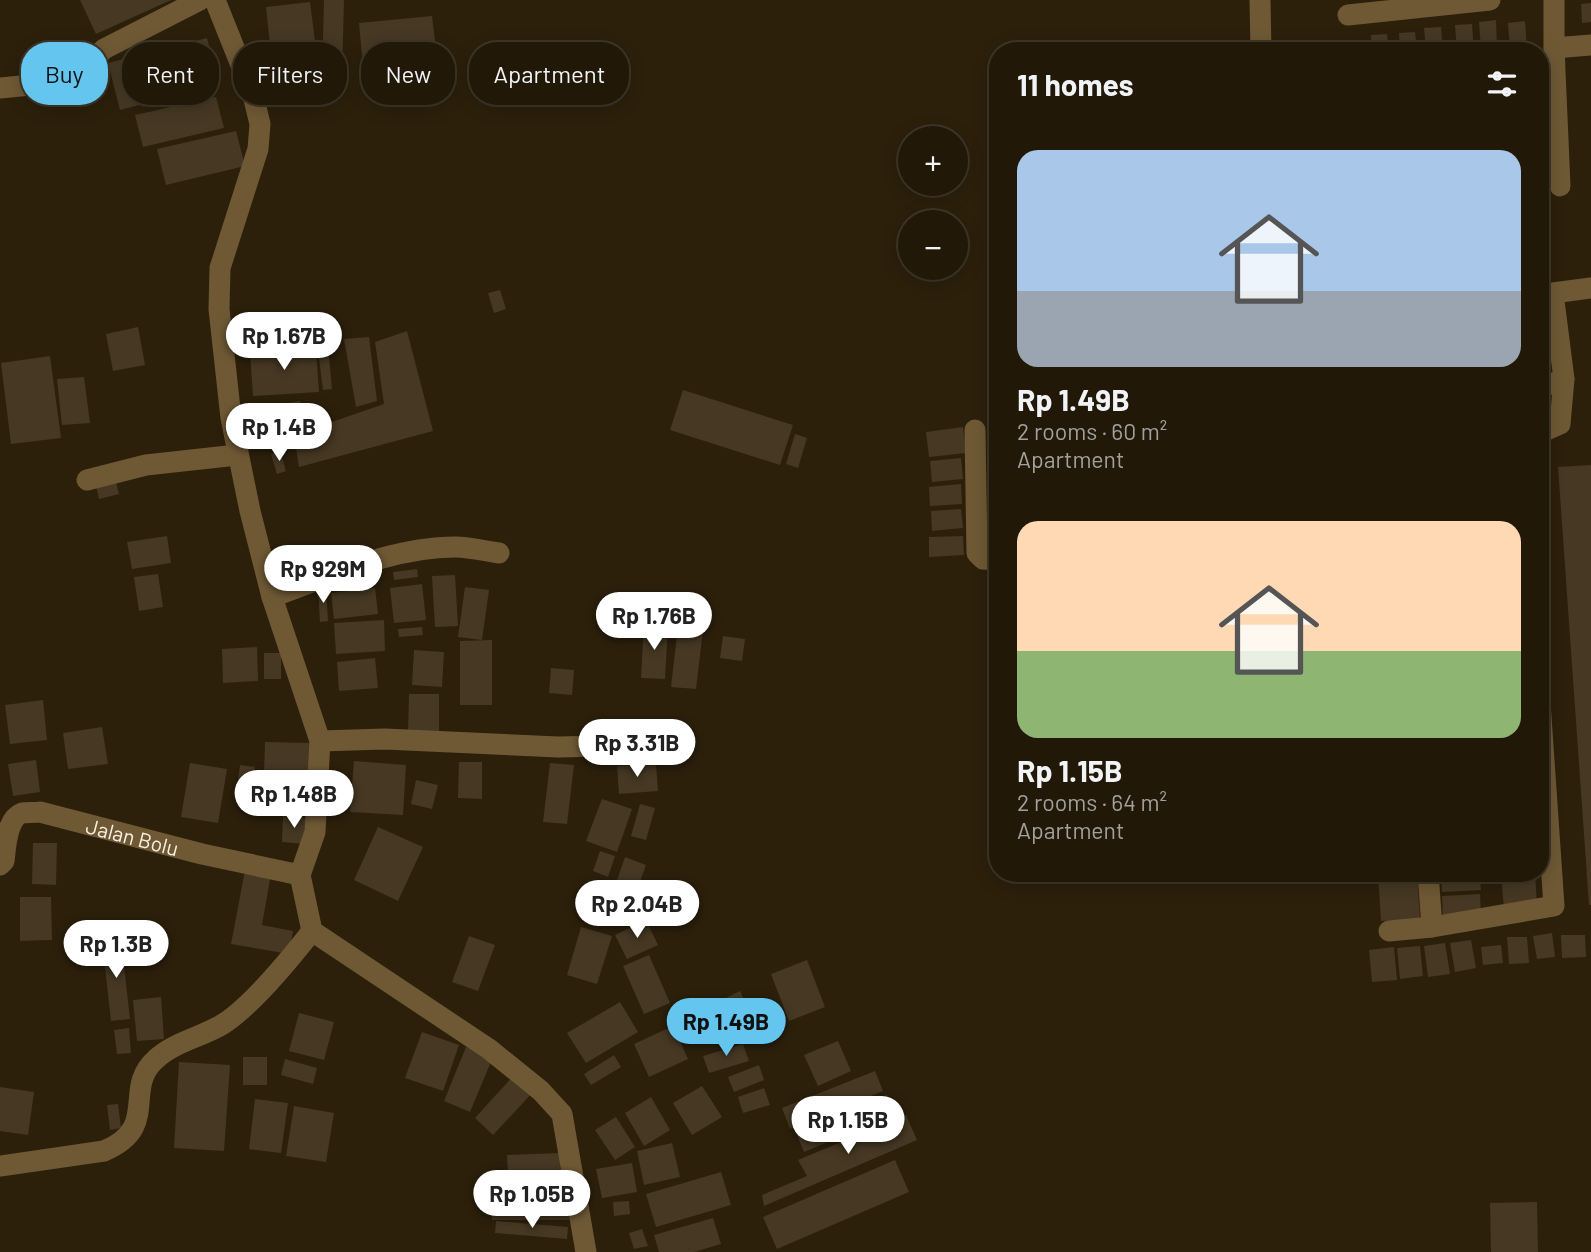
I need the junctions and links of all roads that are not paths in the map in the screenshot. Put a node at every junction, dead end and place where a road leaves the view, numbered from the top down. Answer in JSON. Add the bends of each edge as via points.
{"nodes":[{"id":1,"x":200,"y":0,"type":"edge"},
{"id":2,"x":215,"y":0,"type":"edge"},
{"id":3,"x":1260,"y":0,"type":"edge"},
{"id":4,"x":1490,"y":0,"type":"edge"},
{"id":5,"x":1554,"y":0,"type":"edge"},
{"id":6,"x":1348,"y":15,"type":"dead end"},
{"id":7,"x":1261,"y":42,"type":"edge"},
{"id":8,"x":1591,"y":45,"type":"edge"},
{"id":9,"x":1554,"y":48,"type":"junction"},
{"id":10,"x":0,"y":88,"type":"edge"},
{"id":11,"x":1560,"y":186,"type":"dead end"},
{"id":12,"x":1591,"y":288,"type":"edge"},
{"id":13,"x":1563,"y":379,"type":"junction"},
{"id":14,"x":1549,"y":384,"type":"edge"},
{"id":15,"x":1549,"y":429,"type":"edge"},
{"id":16,"x":975,"y":430,"type":"dead end"},
{"id":17,"x":237,"y":455,"type":"junction"},
{"id":18,"x":87,"y":480,"type":"dead end"},
{"id":19,"x":499,"y":553,"type":"dead end"},
{"id":20,"x":989,"y":559,"type":"edge"},
{"id":21,"x":272,"y":597,"type":"junction"},
{"id":22,"x":320,"y":741,"type":"junction"},
{"id":23,"x":604,"y":746,"type":"dead end"},
{"id":24,"x":1549,"y":833,"type":"edge"},
{"id":25,"x":0,"y":865,"type":"edge"},
{"id":26,"x":300,"y":875,"type":"junction"},
{"id":27,"x":1429,"y":882,"type":"edge"},
{"id":28,"x":1432,"y":927,"type":"junction"},
{"id":29,"x":312,"y":930,"type":"junction"},
{"id":30,"x":1389,"y":931,"type":"dead end"},
{"id":31,"x":0,"y":1166,"type":"edge"},
{"id":32,"x":584,"y":1243,"type":"edge"},
{"id":33,"x":603,"y":1252,"type":"edge"}],
"edges":[{"from":1,"to":10,"type":"street","via":[[104,49],[71,82]]},
{"from":2,"to":17,"type":"street","via":[[260,124],[258,149],[220,268],[219,309]]},
{"from":3,"to":7,"type":"street"},
{"from":4,"to":6,"type":"street"},
{"from":5,"to":9,"type":"street"},
{"from":8,"to":9,"type":"street"},
{"from":9,"to":11,"type":"street"},
{"from":12,"to":13,"type":"street","via":[[1553,293]]},
{"from":13,"to":14,"type":"street"},
{"from":13,"to":15,"type":"street","via":[[1560,424]]},
{"from":16,"to":20,"type":"street","via":[[977,553]]},
{"from":17,"to":18,"type":"street","via":[[146,465]]},
{"from":17,"to":21,"type":"street"},
{"from":19,"to":21,"type":"street","via":[[458,547],[408,552]]},
{"from":21,"to":22,"type":"street"},
{"from":22,"to":23,"type":"street"},
{"from":22,"to":26,"type":"street","via":[[315,832]]},
{"from":24,"to":28,"type":"street","via":[[1554,906]]},
{"from":25,"to":26,"type":"street","name":"Jalan Bolu","via":[[15,818],[40,813]]},
{"from":26,"to":29,"type":"street"},
{"from":27,"to":28,"type":"street"},
{"from":28,"to":30,"type":"street"},
{"from":29,"to":31,"type":"street","via":[[286,964],[224,1023],[155,1060],[145,1072],[135,1128],[118,1145]]},
{"from":29,"to":32,"type":"street","via":[[489,1049],[551,1100],[562,1114]]},
{"from":32,"to":33,"type":"street"}]}
